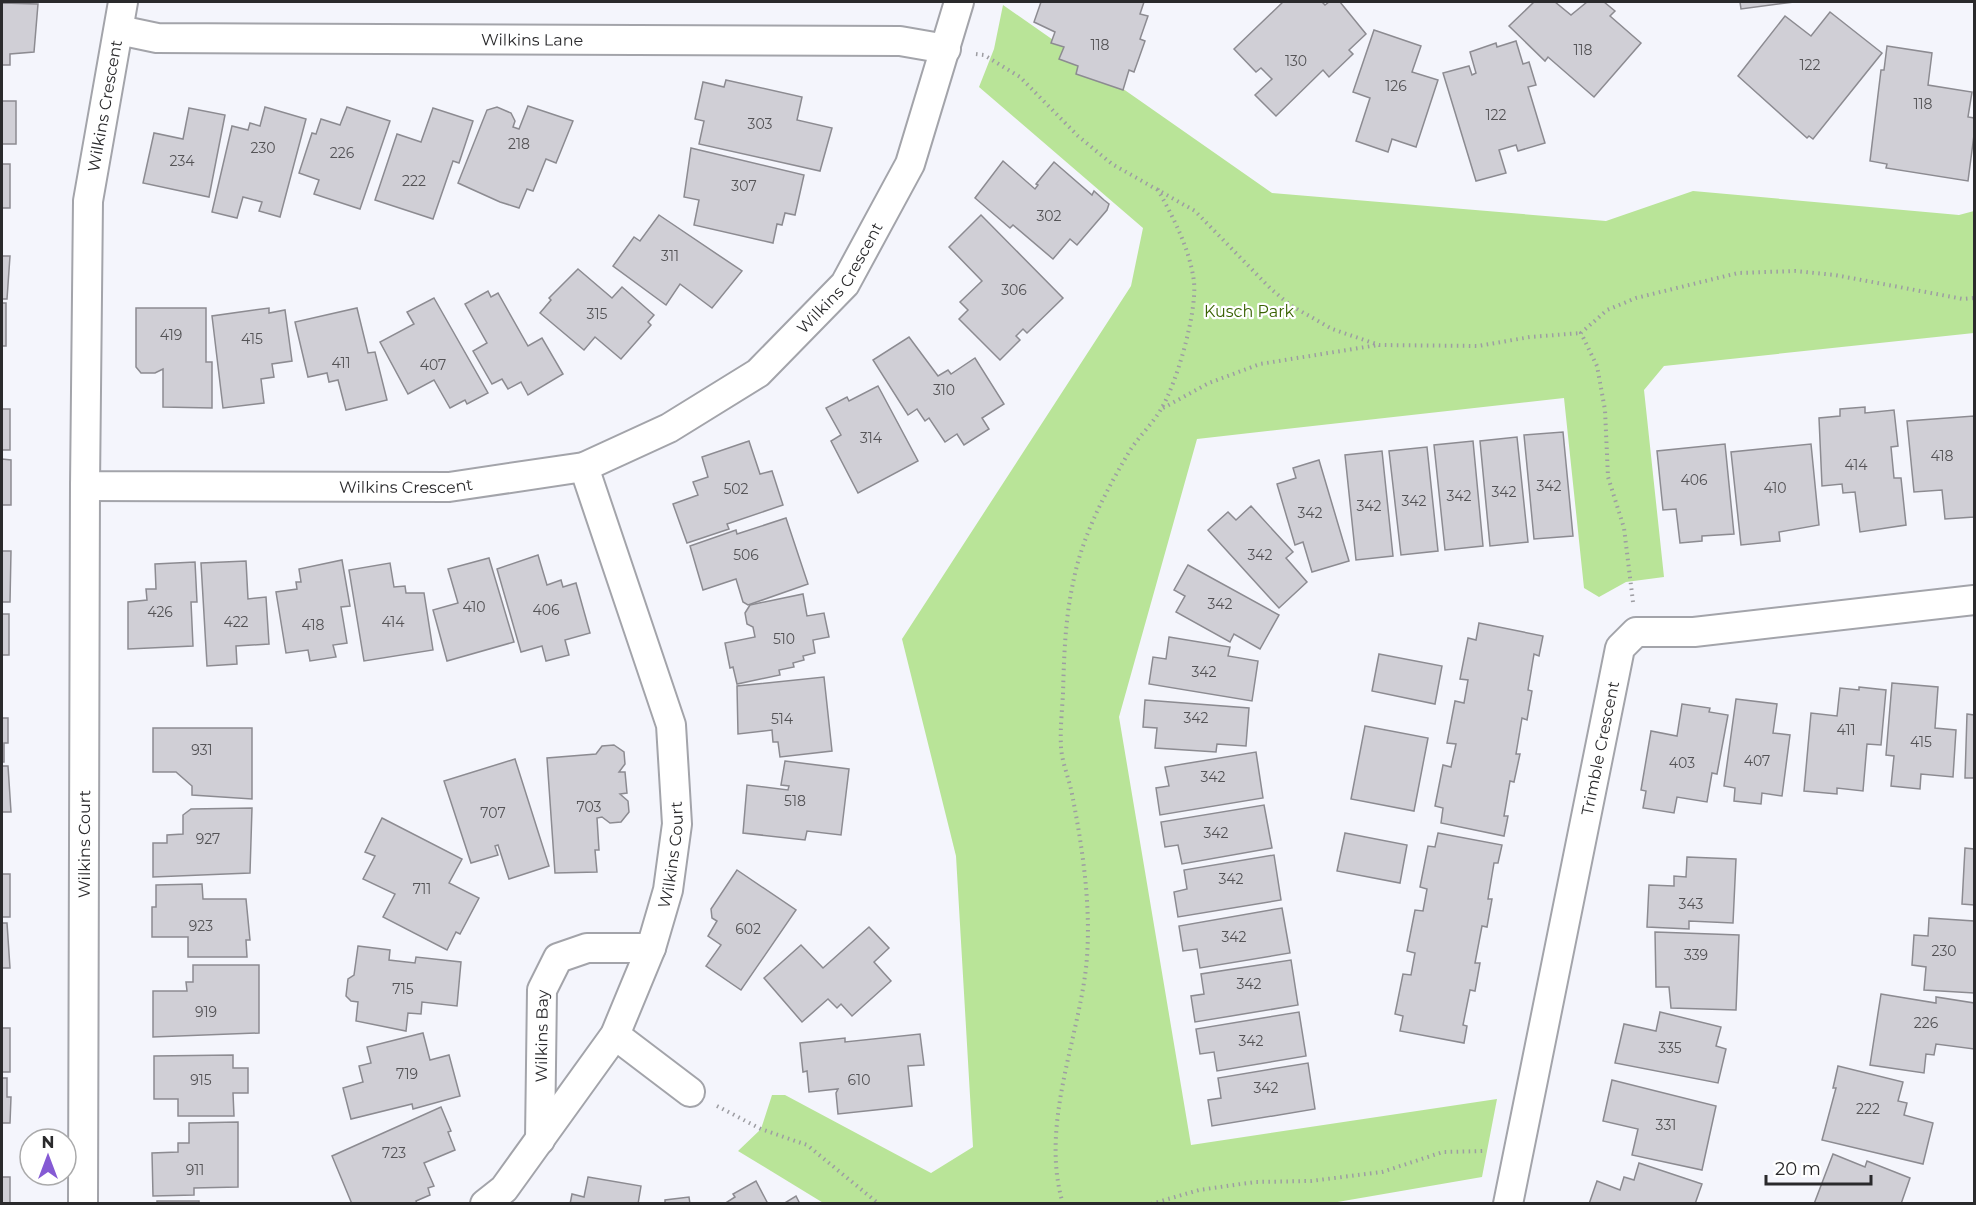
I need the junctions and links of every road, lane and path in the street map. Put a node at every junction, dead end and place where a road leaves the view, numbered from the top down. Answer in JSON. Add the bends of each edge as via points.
{"nodes":[{"id":1,"x":123,"y":2,"type":"edge"},
{"id":2,"x":959,"y":2,"type":"edge"},
{"id":3,"x":119,"y":30,"type":"junction"},
{"id":4,"x":946,"y":49,"type":"junction"},
{"id":5,"x":984,"y":55,"type":"dead end"},
{"id":6,"x":1157,"y":188,"type":"junction"},
{"id":7,"x":1974,"y":298,"type":"edge"},
{"id":8,"x":1581,"y":333,"type":"junction"},
{"id":9,"x":1379,"y":345,"type":"junction"},
{"id":10,"x":1162,"y":408,"type":"junction"},
{"id":11,"x":584,"y":467,"type":"junction"},
{"id":12,"x":85,"y":486,"type":"junction"},
{"id":13,"x":1633,"y":591,"type":"dead end"},
{"id":14,"x":1974,"y":600,"type":"edge"},
{"id":15,"x":651,"y":948,"type":"junction"},
{"id":16,"x":615,"y":1035,"type":"junction"},
{"id":17,"x":690,"y":1092,"type":"joint"},
{"id":18,"x":540,"y":1140,"type":"junction"},
{"id":19,"x":1491,"y":1152,"type":"dead end"},
{"id":20,"x":82,"y":1203,"type":"edge"},
{"id":21,"x":485,"y":1203,"type":"edge"},
{"id":22,"x":879,"y":1203,"type":"edge"},
{"id":23,"x":1063,"y":1203,"type":"edge"},
{"id":24,"x":1151,"y":1203,"type":"edge"},
{"id":25,"x":1508,"y":1203,"type":"edge"}],
"edges":[{"from":1,"to":3,"type":"street","name":"Wilkins Crescent"},
{"from":2,"to":4,"type":"street","name":"Wilkins Crescent"},
{"from":3,"to":4,"type":"street","name":"Wilkins Lane","via":[[157,38],[900,41]]},
{"from":3,"to":12,"type":"street","name":"Wilkins Crescent","via":[[88,201]]},
{"from":4,"to":11,"type":"street","name":"Wilkins Crescent","via":[[910,164],[844,284],[758,373],[669,428]]},
{"from":5,"to":6,"type":"path","via":[[1020,78],[1112,164]]},
{"from":6,"to":9,"type":"path","via":[[1195,211],[1290,305],[1332,329]]},
{"from":6,"to":10,"type":"path","via":[[1176,223],[1194,281],[1193,309]]},
{"from":7,"to":8,"type":"path","via":[[1815,273],[1738,273],[1636,298],[1607,310]]},
{"from":8,"to":9,"type":"path","via":[[1478,346]]},
{"from":8,"to":13,"type":"path","via":[[1597,366],[1605,410],[1608,477],[1624,528]]},
{"from":9,"to":10,"type":"path","via":[[1260,364],[1209,383]]},
{"from":10,"to":23,"type":"path","via":[[1131,448],[1106,493],[1084,543],[1066,626],[1061,749],[1078,830],[1088,924],[1080,1006],[1057,1128],[1058,1184]]},
{"from":11,"to":12,"type":"street","name":"Wilkins Crescent","via":[[448,487]]},
{"from":11,"to":15,"type":"street","name":"Wilkins Court","via":[[671,725],[677,824],[668,890]]},
{"from":12,"to":20,"type":"street","name":"Wilkins Court"},
{"from":14,"to":25,"type":"street","name":"Trimble Crescent","via":[[1694,632],[1636,632],[1620,648]]},
{"from":15,"to":16,"type":"street","name":"Wilkins Court"},
{"from":15,"to":18,"type":"street","name":"Wilkins Bay","via":[[587,948],[558,958],[542,990]]},
{"from":16,"to":17,"type":"street"},
{"from":16,"to":18,"type":"street","name":"Wilkins Court"},
{"from":17,"to":22,"type":"path","via":[[753,1125],[807,1145]]},
{"from":18,"to":21,"type":"street","name":"Wilkins Court","via":[[504,1189]]},
{"from":19,"to":24,"type":"path","via":[[1443,1152],[1382,1172],[1311,1181],[1255,1182],[1199,1190]]}]}
